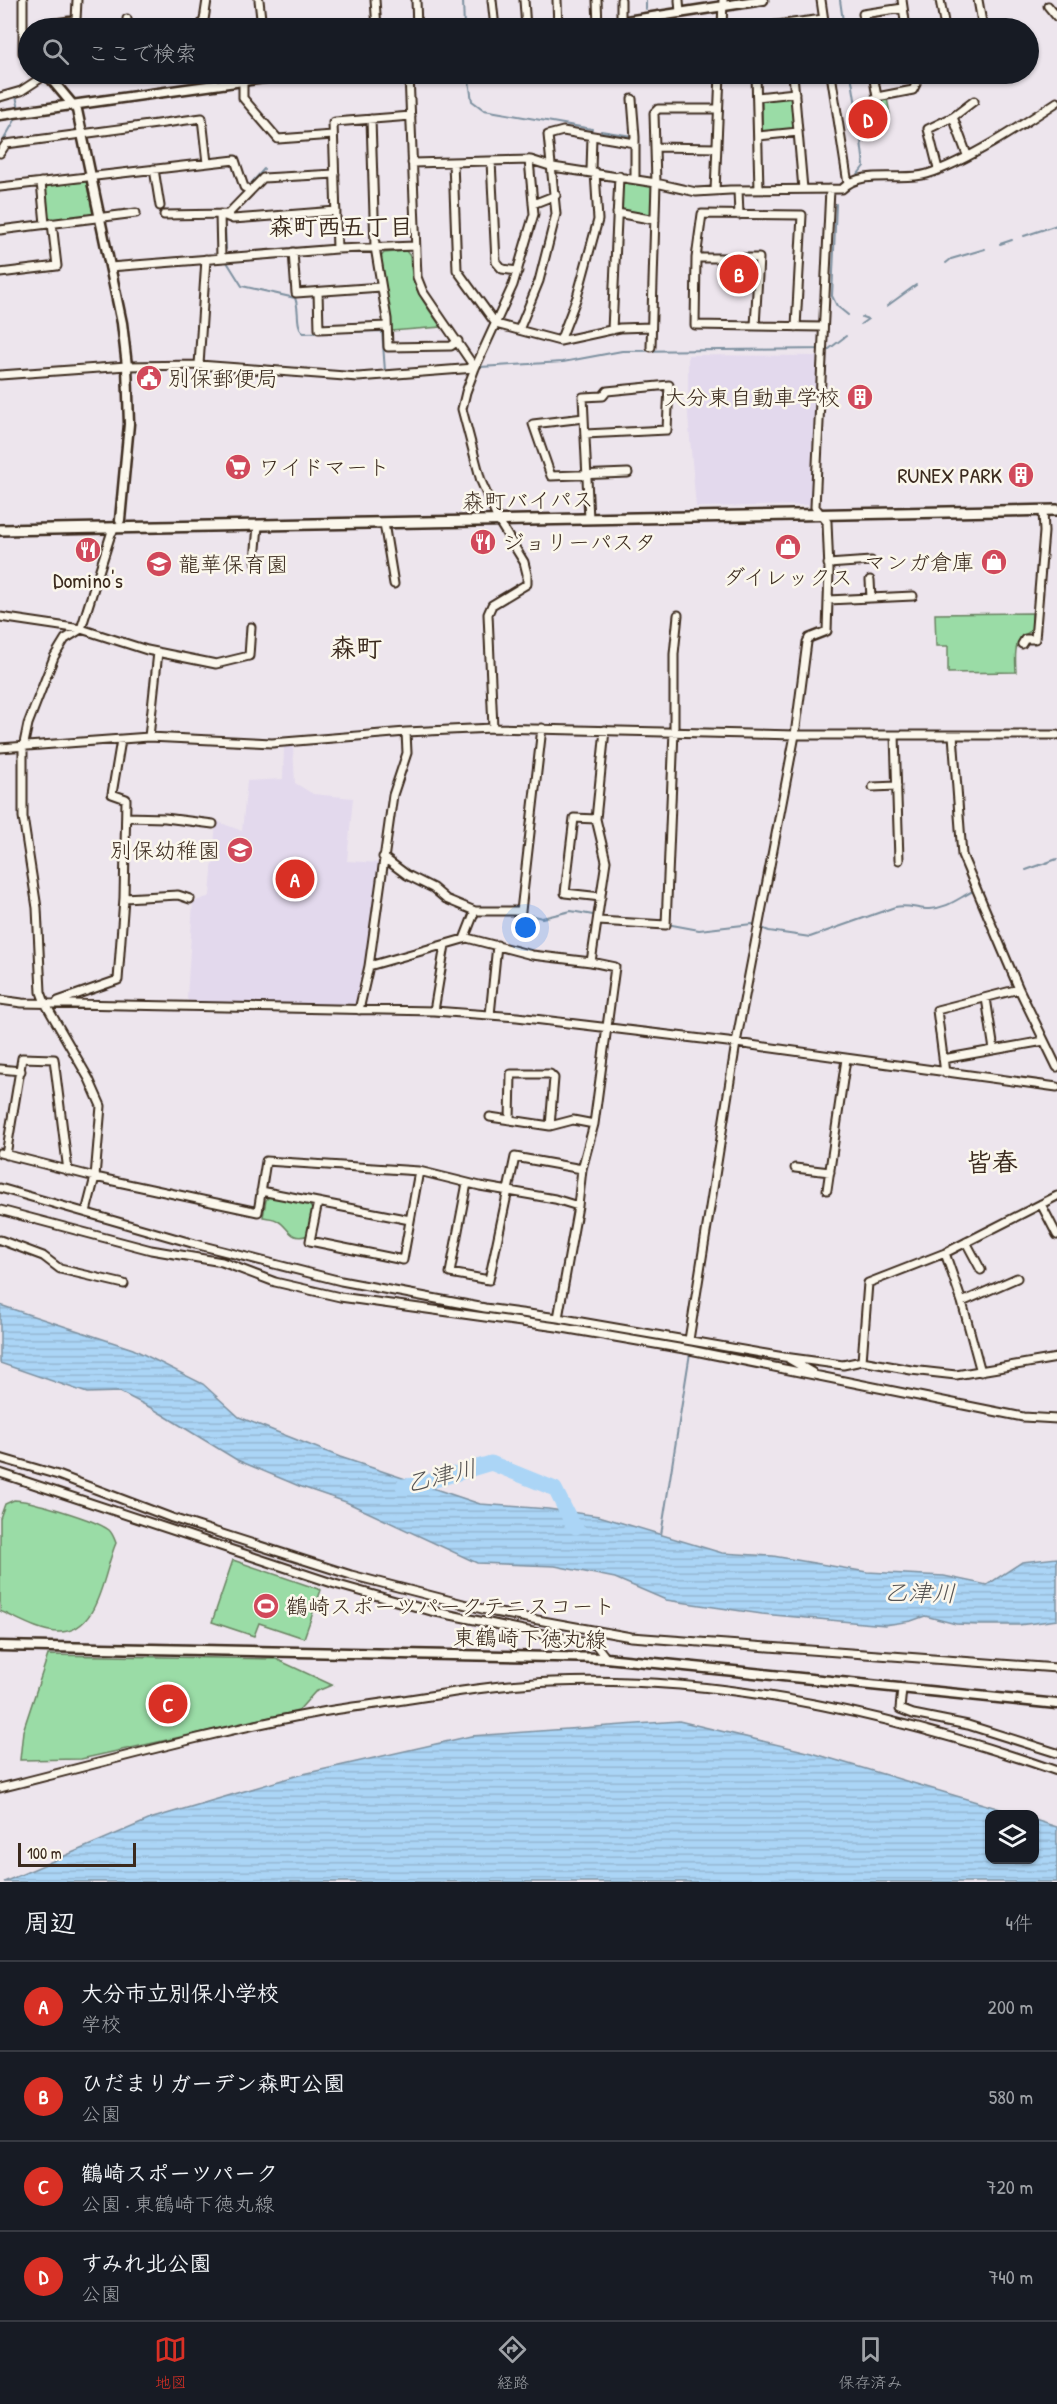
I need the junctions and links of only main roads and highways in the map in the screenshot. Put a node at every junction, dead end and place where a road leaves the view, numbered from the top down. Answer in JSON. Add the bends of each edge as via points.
{"nodes":[{"id":1,"x":1057,"y":510,"type":"edge"},
{"id":2,"x":0,"y":530,"type":"edge"}],
"edges":[{"from":1,"to":2,"type":"main road","name":"森町バイパス","via":[[258,525],[118,524]]}]}
